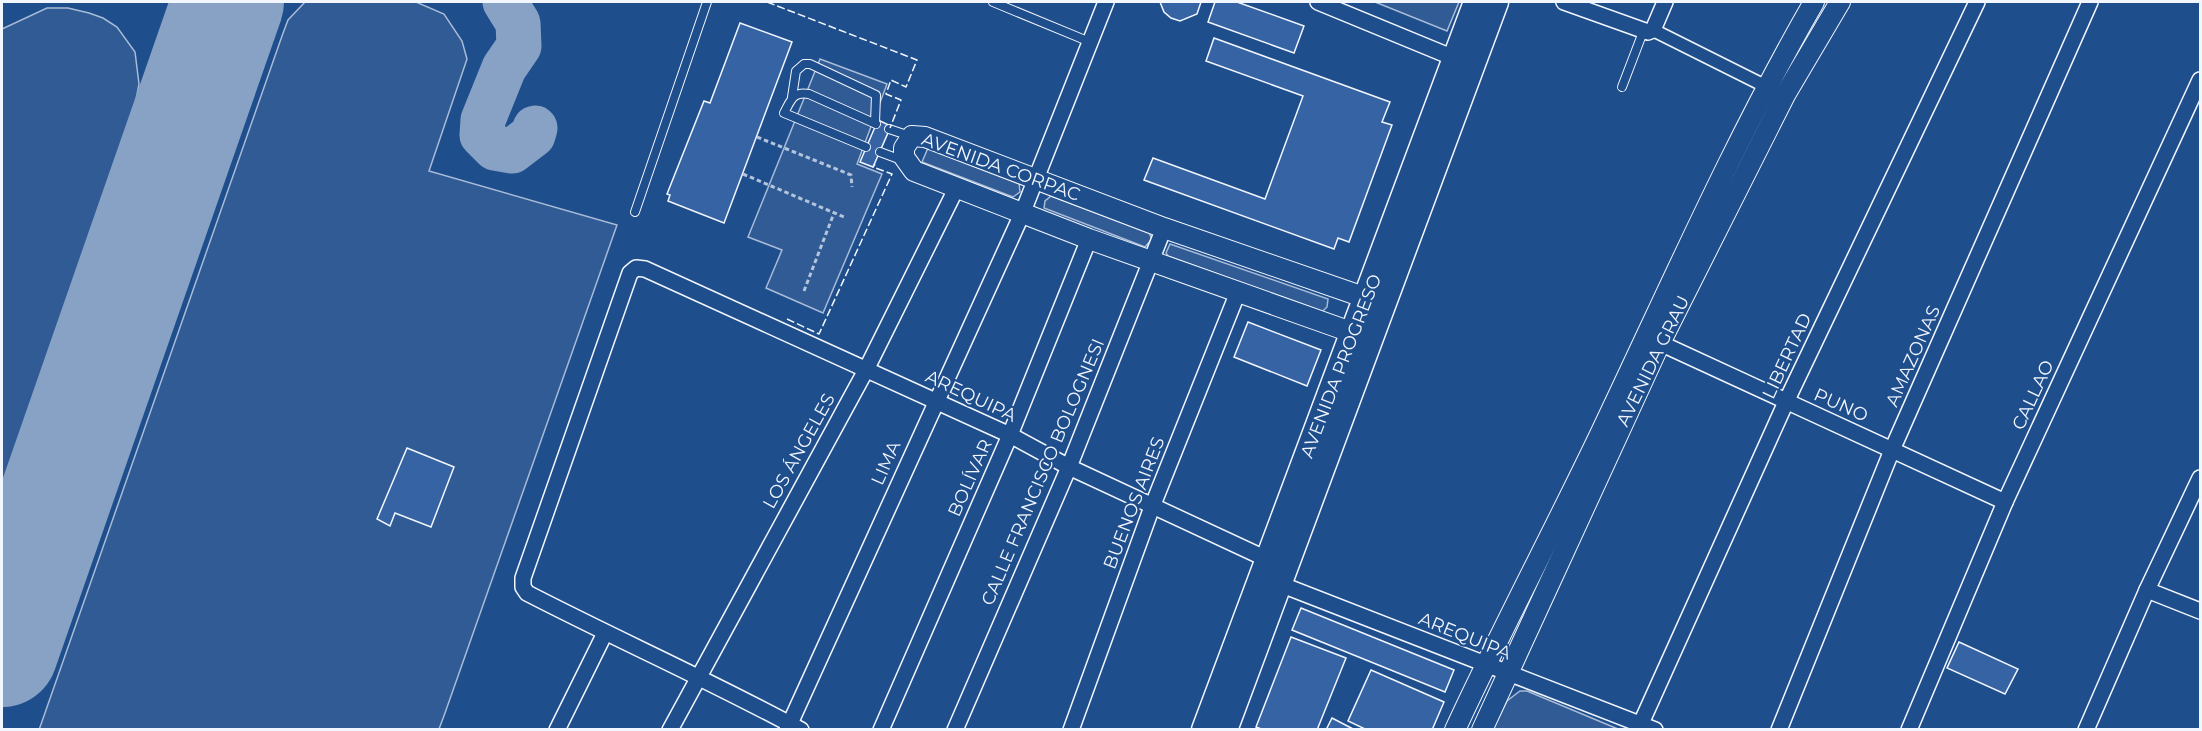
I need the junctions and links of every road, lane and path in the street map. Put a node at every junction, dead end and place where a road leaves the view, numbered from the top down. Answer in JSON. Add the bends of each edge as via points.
{"nodes":[{"id":1,"x":707,"y":2,"type":"edge"},
{"id":2,"x":993,"y":2,"type":"edge"},
{"id":3,"x":1106,"y":2,"type":"edge"},
{"id":4,"x":1318,"y":2,"type":"edge"},
{"id":5,"x":1476,"y":2,"type":"edge"},
{"id":6,"x":1496,"y":2,"type":"edge"},
{"id":7,"x":1564,"y":2,"type":"edge"},
{"id":8,"x":1665,"y":2,"type":"edge"},
{"id":9,"x":1814,"y":2,"type":"edge"},
{"id":10,"x":1840,"y":2,"type":"edge"},
{"id":11,"x":1977,"y":2,"type":"edge"},
{"id":12,"x":2090,"y":2,"type":"edge"},
{"id":13,"x":1648,"y":31,"type":"junction"},
{"id":14,"x":1090,"y":42,"type":"junction"},
{"id":15,"x":1454,"y":58,"type":"junction"},
{"id":16,"x":2200,"y":80,"type":"edge"},
{"id":17,"x":1766,"y":86,"type":"junction"},
{"id":18,"x":1622,"y":87,"type":"dead end"},
{"id":19,"x":792,"y":98,"type":"junction"},
{"id":20,"x":889,"y":129,"type":"dead end"},
{"id":21,"x":912,"y":136,"type":"junction"},
{"id":22,"x":757,"y":137,"type":"dead end"},
{"id":23,"x":866,"y":147,"type":"dead end"},
{"id":24,"x":880,"y":152,"type":"dead end"},
{"id":25,"x":905,"y":162,"type":"junction"},
{"id":26,"x":743,"y":174,"type":"dead end"},
{"id":27,"x":1036,"y":180,"type":"junction"},
{"id":28,"x":852,"y":187,"type":"dead end"},
{"id":29,"x":956,"y":189,"type":"junction"},
{"id":30,"x":634,"y":212,"type":"dead end"},
{"id":31,"x":834,"y":213,"type":"junction"},
{"id":32,"x":1022,"y":214,"type":"junction"},
{"id":33,"x":844,"y":217,"type":"dead end"},
{"id":34,"x":1164,"y":228,"type":"junction"},
{"id":35,"x":1089,"y":239,"type":"junction"},
{"id":36,"x":1151,"y":261,"type":"junction"},
{"id":37,"x":804,"y":291,"type":"dead end"},
{"id":38,"x":1238,"y":292,"type":"junction"},
{"id":39,"x":1375,"y":301,"type":"junction"},
{"id":40,"x":1362,"y":336,"type":"junction"},
{"id":41,"x":1660,"y":343,"type":"junction"},
{"id":42,"x":866,"y":370,"type":"junction"},
{"id":43,"x":935,"y":401,"type":"junction"},
{"id":44,"x":1786,"y":402,"type":"junction"},
{"id":45,"x":1010,"y":435,"type":"junction"},
{"id":46,"x":1892,"y":450,"type":"junction"},
{"id":47,"x":1069,"y":467,"type":"junction"},
{"id":48,"x":2200,"y":478,"type":"edge"},
{"id":49,"x":2005,"y":502,"type":"junction"},
{"id":50,"x":1152,"y":507,"type":"junction"},
{"id":51,"x":1274,"y":572,"type":"junction"},
{"id":52,"x":2147,"y":590,"type":"junction"},
{"id":53,"x":2200,"y":611,"type":"edge"},
{"id":54,"x":605,"y":633,"type":"junction"},
{"id":55,"x":1485,"y":664,"type":"junction"},
{"id":56,"x":1506,"y":673,"type":"junction"},
{"id":57,"x":698,"y":675,"type":"junction"},
{"id":58,"x":1644,"y":727,"type":"edge"},
{"id":59,"x":793,"y":728,"type":"edge"},
{"id":60,"x":557,"y":729,"type":"edge"},
{"id":61,"x":670,"y":729,"type":"edge"},
{"id":62,"x":881,"y":729,"type":"edge"},
{"id":63,"x":955,"y":729,"type":"edge"},
{"id":64,"x":1071,"y":729,"type":"edge"},
{"id":65,"x":1204,"y":729,"type":"edge"},
{"id":66,"x":1225,"y":729,"type":"edge"},
{"id":67,"x":1455,"y":729,"type":"edge"},
{"id":68,"x":1482,"y":729,"type":"edge"},
{"id":69,"x":1779,"y":729,"type":"edge"},
{"id":70,"x":1909,"y":729,"type":"edge"},
{"id":71,"x":2086,"y":729,"type":"edge"}],
"edges":[{"from":1,"to":30,"type":"lane"},
{"from":2,"to":14,"type":"lane"},
{"from":3,"to":14,"type":"street","name":"LIMA"},
{"from":4,"to":15,"type":"street"},
{"from":5,"to":15,"type":"main road","name":"AVENIDA PROGRESO"},
{"from":6,"to":39,"type":"main road","name":"AVENIDA PROGRESO"},
{"from":7,"to":13,"type":"street"},
{"from":8,"to":13,"type":"street"},
{"from":9,"to":17,"type":"street","name":"AVENIDA GRAU"},
{"from":10,"to":41,"type":"street","name":"AVENIDA GRAU","via":[[1785,95]]},
{"from":11,"to":44,"type":"street","name":"LIBERTAD"},
{"from":12,"to":46,"type":"street","name":"AMAZONAS"},
{"from":13,"to":17,"type":"street"},
{"from":13,"to":18,"type":"lane"},
{"from":14,"to":27,"type":"street","name":"LIMA"},
{"from":15,"to":39,"type":"main road","name":"AVENIDA PROGRESO"},
{"from":16,"to":49,"type":"street","name":"CALLAO"},
{"from":17,"to":55,"type":"street","name":"AVENIDA GRAU","via":[[1577,483]]},
{"from":19,"to":19,"type":"lane","via":[[800,92],[809,94],[876,123],[876,95],[810,64],[796,70]]},
{"from":19,"to":23,"type":"lane","via":[[784,113]]},
{"from":20,"to":21,"type":"lane"},
{"from":21,"to":25,"type":"street","name":"AVENIDA CORPAC","via":[[904,148]]},
{"from":21,"to":27,"type":"street","name":"AVENIDA CORPAC","via":[[925,137]]},
{"from":22,"to":28,"type":"path","via":[[851,175]]},
{"from":24,"to":25,"type":"lane"},
{"from":25,"to":29,"type":"street","name":"AVENIDA CORPAC","via":[[914,171]]},
{"from":26,"to":31,"type":"path"},
{"from":27,"to":32,"type":"street","name":"LIMA"},
{"from":27,"to":34,"type":"street","name":"AVENIDA CORPAC"},
{"from":29,"to":32,"type":"street","name":"AVENIDA CORPAC"},
{"from":29,"to":42,"type":"street","name":"LOS ÁNGELES"},
{"from":31,"to":33,"type":"path"},
{"from":31,"to":37,"type":"path"},
{"from":32,"to":35,"type":"street","name":"AVENIDA CORPAC"},
{"from":32,"to":43,"type":"street","name":"LIMA"},
{"from":34,"to":36,"type":"street","name":"CALLE FRANCISCO BOLOGNESI"},
{"from":34,"to":39,"type":"street","name":"AVENIDA CORPAC"},
{"from":35,"to":36,"type":"street","name":"AVENIDA CORPAC"},
{"from":35,"to":45,"type":"street","name":"BOLÍVAR"},
{"from":36,"to":38,"type":"street","name":"AVENIDA CORPAC"},
{"from":36,"to":47,"type":"street","name":"CALLE FRANCISCO BOLOGNESI"},
{"from":38,"to":40,"type":"street","name":"AVENIDA CORPAC"},
{"from":38,"to":50,"type":"street","name":"BUENOS AIRES"},
{"from":39,"to":40,"type":"main road","name":"AVENIDA PROGRESO"},
{"from":40,"to":51,"type":"main road","name":"AVENIDA PROGRESO"},
{"from":41,"to":44,"type":"street","name":"PUNO"},
{"from":41,"to":56,"type":"street","name":"AVENIDA GRAU"},
{"from":42,"to":43,"type":"street","name":"AREQUIPA"},
{"from":42,"to":54,"type":"street","name":"AREQUIPA","via":[[645,268],[630,273],[523,578],[527,593]]},
{"from":42,"to":57,"type":"street","name":"LOS ÁNGELES"},
{"from":43,"to":45,"type":"street","name":"AREQUIPA"},
{"from":43,"to":59,"type":"street","name":"LIMA"},
{"from":44,"to":46,"type":"street","name":"PUNO"},
{"from":44,"to":58,"type":"street","name":"LIBERTAD"},
{"from":45,"to":47,"type":"street","name":"AREQUIPA"},
{"from":45,"to":62,"type":"street","name":"BOLÍVAR"},
{"from":46,"to":49,"type":"street","name":"PUNO"},
{"from":46,"to":69,"type":"street","name":"AMAZONAS"},
{"from":47,"to":50,"type":"street","name":"AREQUIPA"},
{"from":47,"to":63,"type":"street","name":"CALLE FRANCISCO BOLOGNESI"},
{"from":48,"to":52,"type":"street"},
{"from":49,"to":70,"type":"street","name":"CALLAO"},
{"from":50,"to":51,"type":"street","name":"AREQUIPA"},
{"from":50,"to":64,"type":"street","name":"BUENOS AIRES"},
{"from":51,"to":55,"type":"street","name":"AREQUIPA"},
{"from":51,"to":65,"type":"main road","name":"AVENIDA PROGRESO"},
{"from":51,"to":66,"type":"main road","name":"AVENIDA PROGRESO"},
{"from":52,"to":53,"type":"street"},
{"from":52,"to":71,"type":"street"},
{"from":54,"to":57,"type":"street"},
{"from":54,"to":60,"type":"street"},
{"from":55,"to":56,"type":"street","name":"AREQUIPA"},
{"from":55,"to":67,"type":"street","name":"AVENIDA GRAU"},
{"from":56,"to":58,"type":"street","name":"AREQUIPA"},
{"from":56,"to":68,"type":"street","name":"AVENIDA GRAU"},
{"from":57,"to":59,"type":"street"},
{"from":57,"to":61,"type":"street","name":"LOS ÁNGELES"}]}
